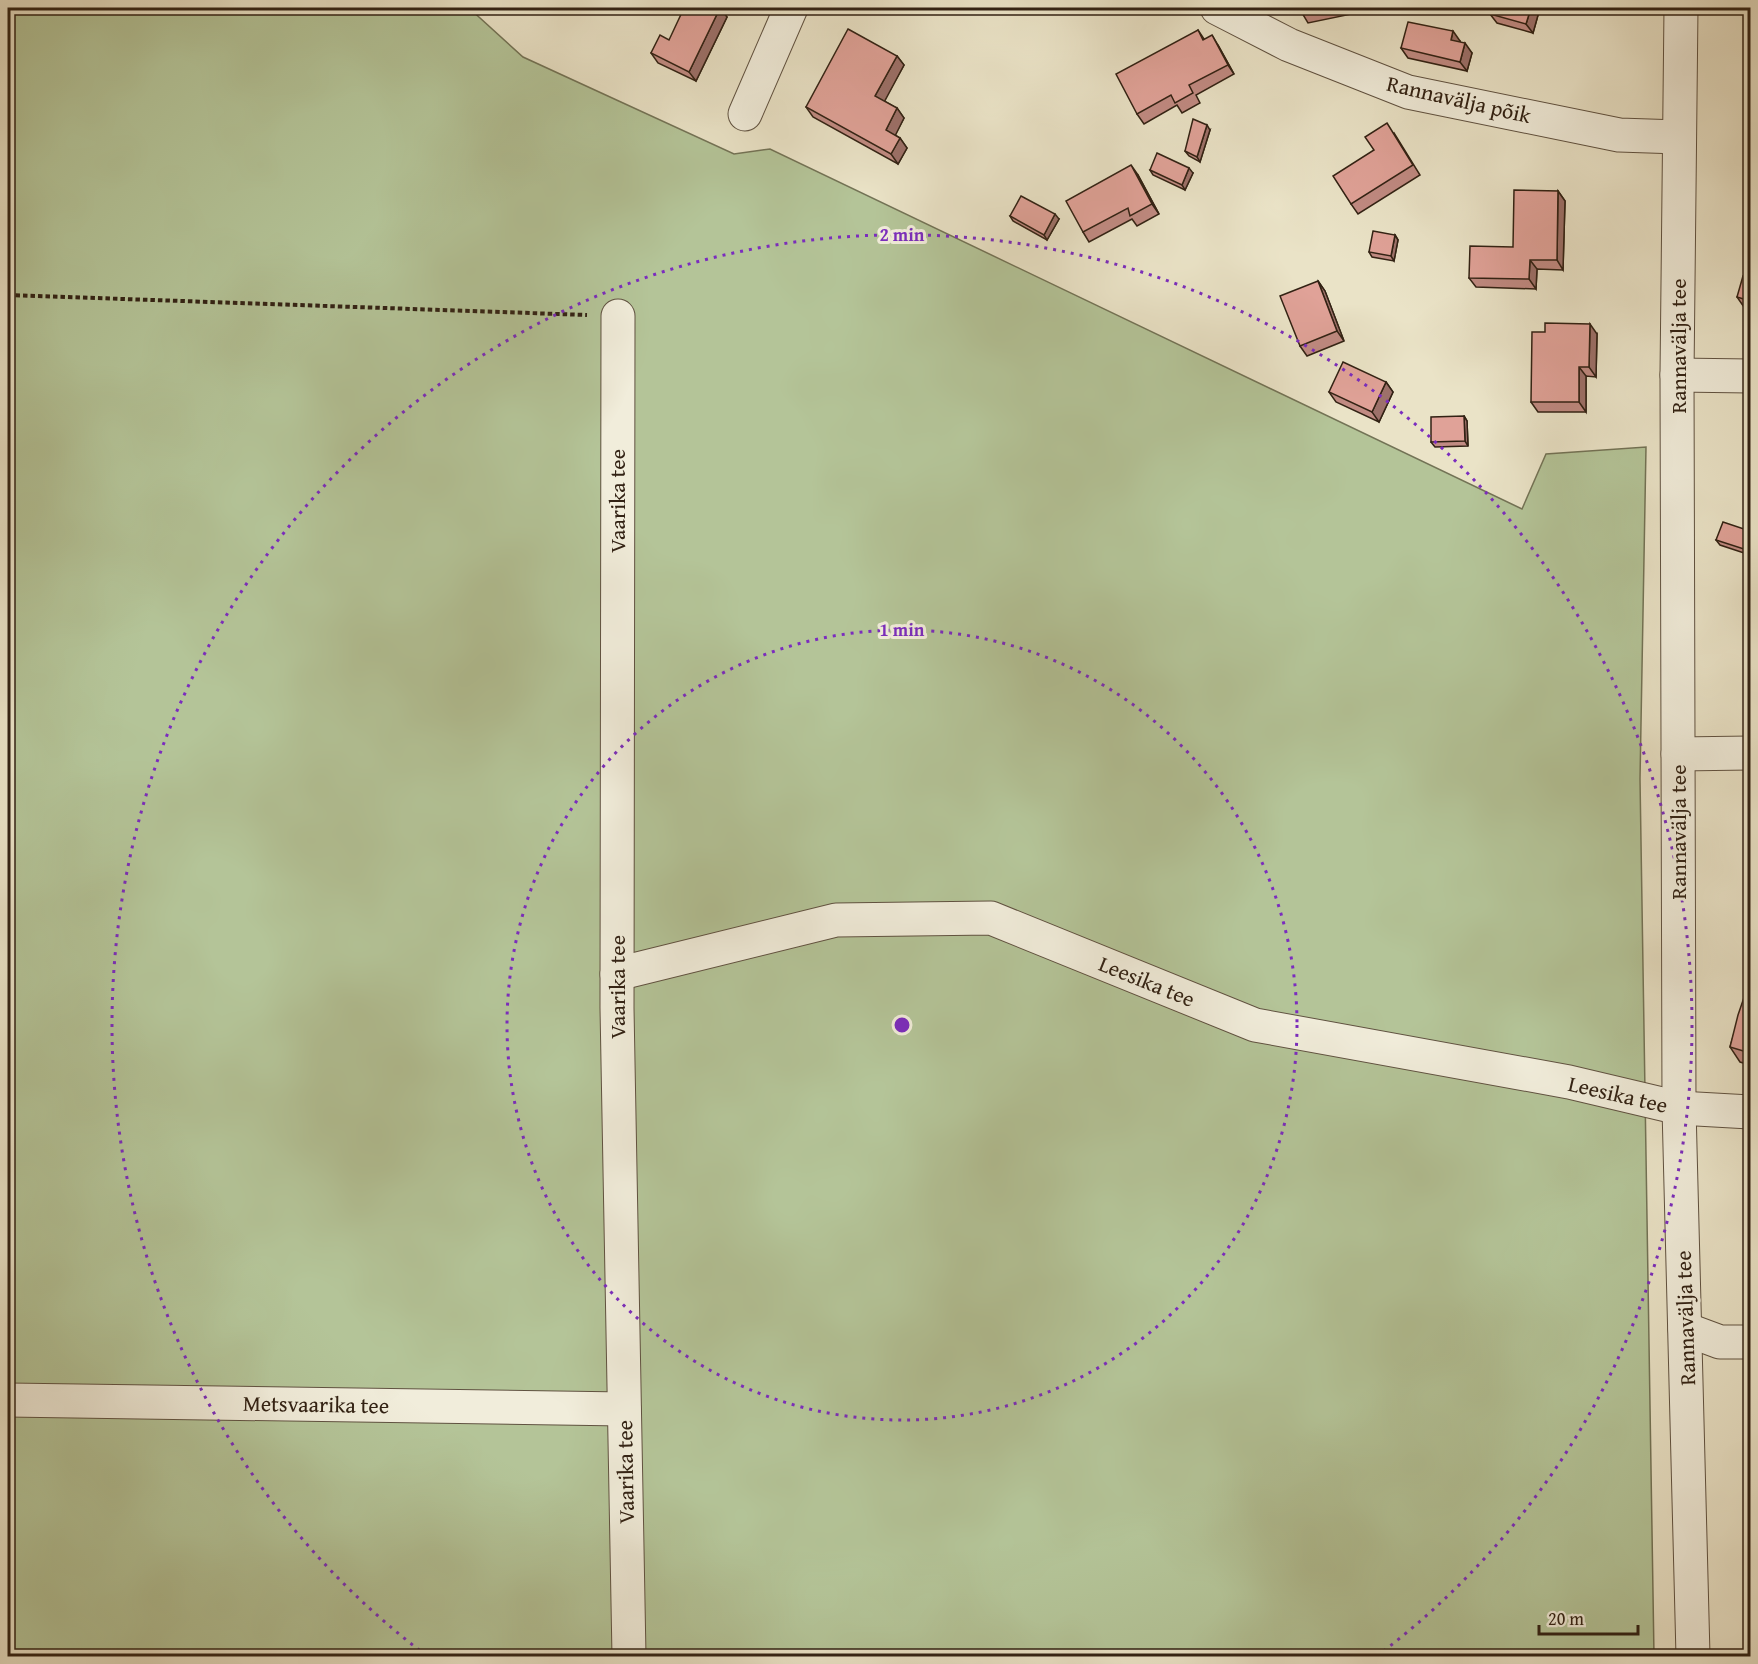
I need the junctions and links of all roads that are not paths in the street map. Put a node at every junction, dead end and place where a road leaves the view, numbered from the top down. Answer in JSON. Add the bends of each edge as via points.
{"nodes":[{"id":1,"x":791,"y":8,"type":"edge"},
{"id":2,"x":1217,"y":8,"type":"edge"},
{"id":3,"x":1681,"y":8,"type":"edge"},
{"id":4,"x":745,"y":114,"type":"dead end"},
{"id":5,"x":1679,"y":137,"type":"junction"},
{"id":6,"x":618,"y":316,"type":"road end"},
{"id":7,"x":1677,"y":375,"type":"junction"},
{"id":8,"x":1750,"y":376,"type":"edge"},
{"id":9,"x":1750,"y":753,"type":"edge"},
{"id":10,"x":1678,"y":754,"type":"junction"},
{"id":11,"x":617,"y":974,"type":"junction"},
{"id":12,"x":1679,"y":1108,"type":"junction"},
{"id":13,"x":1750,"y":1112,"type":"edge"},
{"id":14,"x":1685,"y":1329,"type":"junction"},
{"id":15,"x":1750,"y":1342,"type":"edge"},
{"id":16,"x":8,"y":1400,"type":"edge"},
{"id":17,"x":624,"y":1409,"type":"junction"},
{"id":18,"x":628,"y":1656,"type":"edge"},
{"id":19,"x":1693,"y":1656,"type":"edge"}],
"edges":[{"from":1,"to":4,"type":"street"},
{"from":2,"to":5,"type":"street","name":"Rannavälja põik","via":[[1289,45],[1408,92],[1619,135]]},
{"from":3,"to":5,"type":"street","name":"Rannavälja tee"},
{"from":5,"to":7,"type":"street","name":"Rannavälja tee"},
{"from":6,"to":11,"type":"street","name":"Vaarika tee"},
{"from":7,"to":8,"type":"street"},
{"from":7,"to":10,"type":"street","name":"Rannavälja tee"},
{"from":9,"to":10,"type":"street"},
{"from":10,"to":12,"type":"street","name":"Rannavälja tee"},
{"from":11,"to":12,"type":"street","name":"Leesika tee","via":[[837,920],[991,918],[1255,1025],[1569,1082]]},
{"from":11,"to":17,"type":"street","name":"Vaarika tee"},
{"from":12,"to":13,"type":"street","name":"Leesika tee"},
{"from":12,"to":14,"type":"street","name":"Rannavälja tee"},
{"from":14,"to":15,"type":"street","via":[[1720,1342]]},
{"from":14,"to":19,"type":"street","name":"Rannavälja tee"},
{"from":16,"to":17,"type":"street","name":"Metsvaarika tee"},
{"from":17,"to":18,"type":"street","name":"Vaarika tee"}]}
